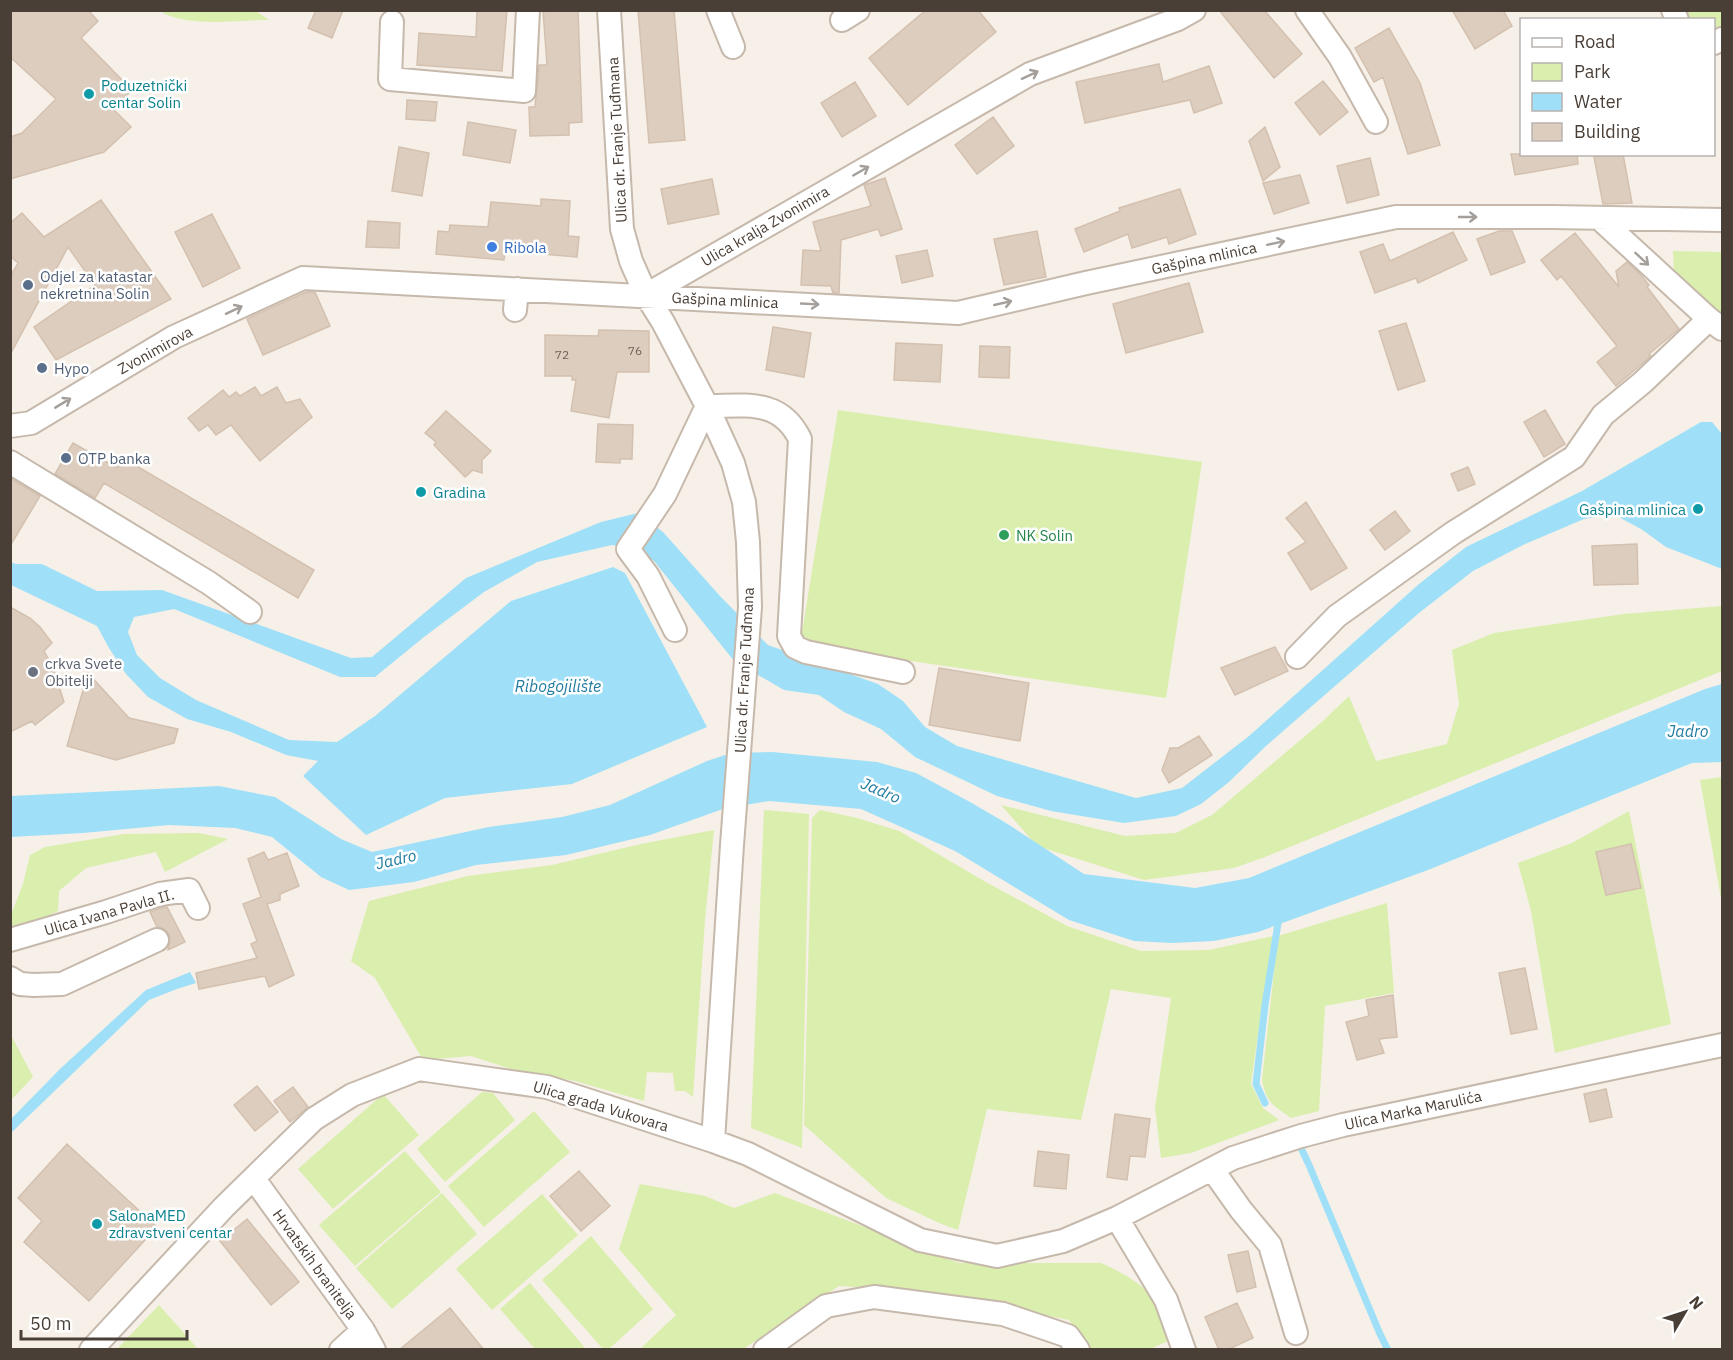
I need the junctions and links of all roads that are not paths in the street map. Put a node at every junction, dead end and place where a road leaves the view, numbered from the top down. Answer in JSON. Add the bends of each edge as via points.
{"nodes":[{"id":1,"x":528,"y":10,"type":"edge"},
{"id":2,"x":609,"y":10,"type":"edge"},
{"id":3,"x":717,"y":10,"type":"edge"},
{"id":4,"x":1194,"y":10,"type":"edge"},
{"id":5,"x":1307,"y":10,"type":"edge"},
{"id":6,"x":392,"y":22,"type":"dead end"},
{"id":7,"x":733,"y":47,"type":"dead end"},
{"id":8,"x":1376,"y":122,"type":"dead end"},
{"id":9,"x":1600,"y":219,"type":"junction"},
{"id":10,"x":1722,"y":220,"type":"edge"},
{"id":11,"x":646,"y":295,"type":"junction"},
{"id":12,"x":1716,"y":324,"type":"edge"},
{"id":13,"x":707,"y":406,"type":"junction"},
{"id":14,"x":10,"y":426,"type":"edge"},
{"id":15,"x":10,"y":462,"type":"edge"},
{"id":16,"x":250,"y":612,"type":"dead end"},
{"id":17,"x":675,"y":630,"type":"dead end"},
{"id":18,"x":1297,"y":657,"type":"dead end"},
{"id":19,"x":903,"y":672,"type":"dead end"},
{"id":20,"x":198,"y":908,"type":"dead end"},
{"id":21,"x":10,"y":940,"type":"edge"},
{"id":22,"x":157,"y":940,"type":"dead end"},
{"id":23,"x":10,"y":978,"type":"edge"},
{"id":24,"x":1722,"y":1045,"type":"edge"},
{"id":25,"x":713,"y":1141,"type":"junction"},
{"id":26,"x":1212,"y":1169,"type":"junction"},
{"id":27,"x":254,"y":1179,"type":"junction"},
{"id":28,"x":1116,"y":1218,"type":"junction"},
{"id":29,"x":363,"y":1330,"type":"junction"},
{"id":30,"x":1296,"y":1333,"type":"dead end"},
{"id":31,"x":91,"y":1350,"type":"edge"},
{"id":32,"x":341,"y":1350,"type":"edge"},
{"id":33,"x":374,"y":1350,"type":"edge"},
{"id":34,"x":765,"y":1350,"type":"edge"},
{"id":35,"x":1078,"y":1350,"type":"edge"},
{"id":36,"x":1184,"y":1350,"type":"edge"}],
"edges":[{"from":1,"to":6,"type":"street","via":[[524,91],[390,79]]},
{"from":2,"to":11,"type":"street","name":"Ulica dr. Franje Tuđmana","via":[[622,229]]},
{"from":3,"to":7,"type":"street"},
{"from":11,"to":4,"type":"street","name":"Ulica kralja Zvonimira","one_way":true,"via":[[1030,74]]},
{"from":5,"to":8,"type":"street","via":[[1340,57]]},
{"from":9,"to":10,"type":"street","name":"Gašpina mlinica"},
{"from":11,"to":9,"type":"street","name":"Gašpina mlinica","one_way":true,"via":[[958,313],[1396,217]]},
{"from":9,"to":12,"type":"street","one_way":true},
{"from":11,"to":13,"type":"street","name":"Ulica dr. Franje Tuđmana"},
{"from":14,"to":11,"type":"street","name":"Zvonimirova","one_way":true,"via":[[31,423],[174,337],[303,278],[516,299]]},
{"from":12,"to":18,"type":"street","via":[[1603,415],[1574,457],[1453,533],[1337,616]]},
{"from":13,"to":17,"type":"street","via":[[665,494],[628,549],[648,576]]},
{"from":13,"to":19,"type":"street","via":[[763,406],[781,415],[800,439],[789,636],[795,647]]},
{"from":13,"to":25,"type":"street","name":"Ulica dr. Franje Tuđmana","via":[[733,463],[744,502],[750,607]]},
{"from":15,"to":16,"type":"street"},
{"from":20,"to":21,"type":"street","name":"Ulica Ivana Pavla II.","via":[[189,890],[160,894]]},
{"from":22,"to":23,"type":"street","via":[[62,984],[34,986]]},
{"from":24,"to":26,"type":"street","name":"Ulica Marka Marulića","via":[[1343,1125],[1233,1158]]},
{"from":25,"to":27,"type":"street","name":"Ulica grada Vukovara","via":[[547,1087],[418,1069],[352,1095],[314,1119]]},
{"from":25,"to":28,"type":"street","name":"Ulica grada Vukovara","via":[[748,1154],[920,1240],[997,1256],[1063,1241]]},
{"from":26,"to":28,"type":"street","name":"Ulica Marka Marulića"},
{"from":26,"to":30,"type":"street","via":[[1270,1245]]},
{"from":27,"to":29,"type":"street","name":"Hrvatskih branitelja"},
{"from":27,"to":31,"type":"street","name":"Ulica grada Vukovara"},
{"from":28,"to":36,"type":"street","via":[[1166,1300]]},
{"from":29,"to":32,"type":"street"},
{"from":29,"to":33,"type":"street","name":"Hrvatskih branitelja"},
{"from":34,"to":35,"type":"street","via":[[826,1306],[874,1297],[1003,1314],[1068,1336]]}]}
